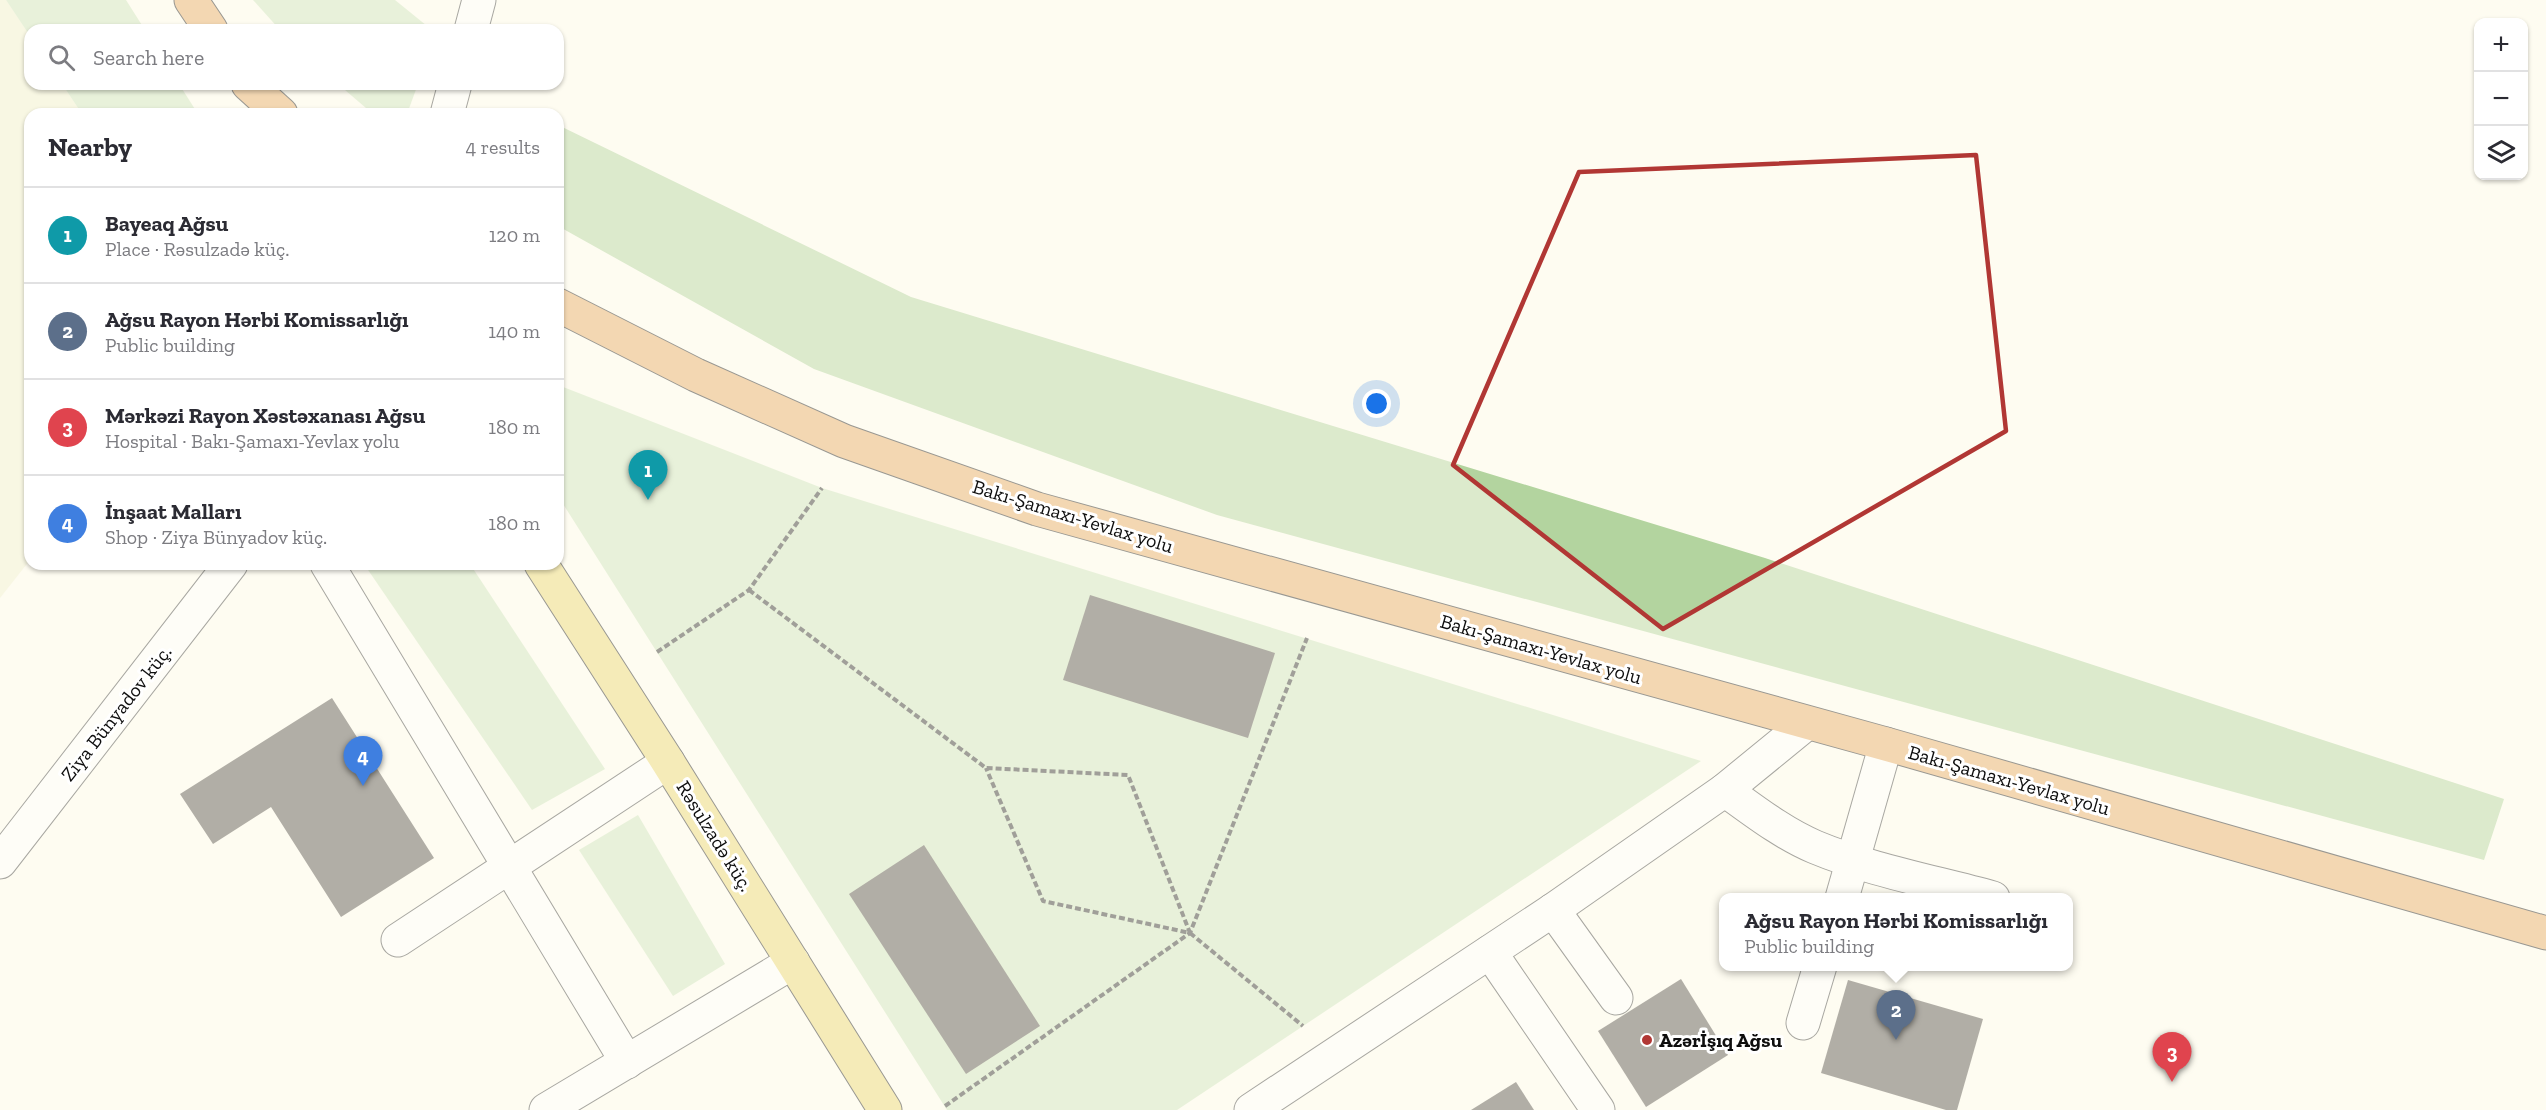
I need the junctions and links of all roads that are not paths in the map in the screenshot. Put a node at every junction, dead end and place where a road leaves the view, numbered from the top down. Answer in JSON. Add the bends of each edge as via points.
{"nodes":[{"id":1,"x":191,"y":0,"type":"edge"},
{"id":2,"x":207,"y":24,"type":"edge"},
{"id":3,"x":250,"y":90,"type":"edge"},
{"id":4,"x":254,"y":90,"type":"edge"},
{"id":5,"x":453,"y":90,"type":"edge"},
{"id":6,"x":261,"y":108,"type":"edge"},
{"id":7,"x":274,"y":108,"type":"edge"},
{"id":8,"x":449,"y":108,"type":"edge"},
{"id":9,"x":564,"y":308,"type":"edge"},
{"id":10,"x":564,"y":323,"type":"edge"},
{"id":11,"x":609,"y":332,"type":"junction"},
{"id":12,"x":226,"y":570,"type":"edge"},
{"id":13,"x":331,"y":570,"type":"edge"},
{"id":14,"x":545,"y":570,"type":"edge"},
{"id":15,"x":1807,"y":723,"type":"junction"},
{"id":16,"x":1886,"y":744,"type":"junction"},
{"id":17,"x":668,"y":762,"type":"junction"},
{"id":18,"x":1725,"y":790,"type":"junction"},
{"id":19,"x":1854,"y":860,"type":"junction"},
{"id":20,"x":0,"y":862,"type":"edge"},
{"id":21,"x":508,"y":867,"type":"junction"},
{"id":22,"x":1843,"y":893,"type":"edge"},
{"id":23,"x":1978,"y":893,"type":"edge"},
{"id":24,"x":1553,"y":910,"type":"junction"},
{"id":25,"x":2546,"y":933,"type":"edge"},
{"id":26,"x":398,"y":940,"type":"dead end"},
{"id":27,"x":1490,"y":952,"type":"junction"},
{"id":28,"x":793,"y":962,"type":"junction"},
{"id":29,"x":1819,"y":971,"type":"edge"},
{"id":30,"x":1616,"y":998,"type":"dead end"},
{"id":31,"x":1803,"y":1023,"type":"dead end"},
{"id":32,"x":627,"y":1062,"type":"junction"},
{"id":33,"x":546,"y":1110,"type":"edge"},
{"id":34,"x":885,"y":1110,"type":"edge"},
{"id":35,"x":1251,"y":1110,"type":"edge"},
{"id":36,"x":1598,"y":1110,"type":"edge"}],
"edges":[{"from":1,"to":2,"type":"highway"},
{"from":3,"to":6,"type":"main road"},
{"from":4,"to":7,"type":"highway"},
{"from":5,"to":8,"type":"street"},
{"from":9,"to":11,"type":"highway","name":"Bakı-Şamaxı-Yevlax yolu"},
{"from":10,"to":11,"type":"street"},
{"from":11,"to":15,"type":"highway","name":"Bakı-Şamaxı-Yevlax yolu","via":[[844,441],[1037,509]]},
{"from":12,"to":20,"type":"street","name":"Ziya Bünyadov küç."},
{"from":13,"to":21,"type":"street"},
{"from":14,"to":17,"type":"main road","name":"Rəsulzadə küç."},
{"from":15,"to":16,"type":"highway","name":"Bakı-Şamaxı-Yevlax yolu"},
{"from":15,"to":18,"type":"street"},
{"from":16,"to":19,"type":"street"},
{"from":16,"to":25,"type":"highway","name":"Bakı-Şamaxı-Yevlax yolu"},
{"from":17,"to":21,"type":"street"},
{"from":17,"to":28,"type":"main road","name":"Rəsulzadə küç."},
{"from":18,"to":19,"type":"street","via":[[1786,832]]},
{"from":18,"to":24,"type":"street"},
{"from":19,"to":22,"type":"street"},
{"from":19,"to":23,"type":"street"},
{"from":21,"to":26,"type":"street"},
{"from":21,"to":32,"type":"street"},
{"from":24,"to":27,"type":"street"},
{"from":24,"to":30,"type":"street"},
{"from":27,"to":35,"type":"street"},
{"from":27,"to":36,"type":"street"},
{"from":28,"to":32,"type":"street"},
{"from":28,"to":34,"type":"main road","name":"Rəsulzadə küç."},
{"from":29,"to":31,"type":"street"},
{"from":32,"to":33,"type":"street"}]}
